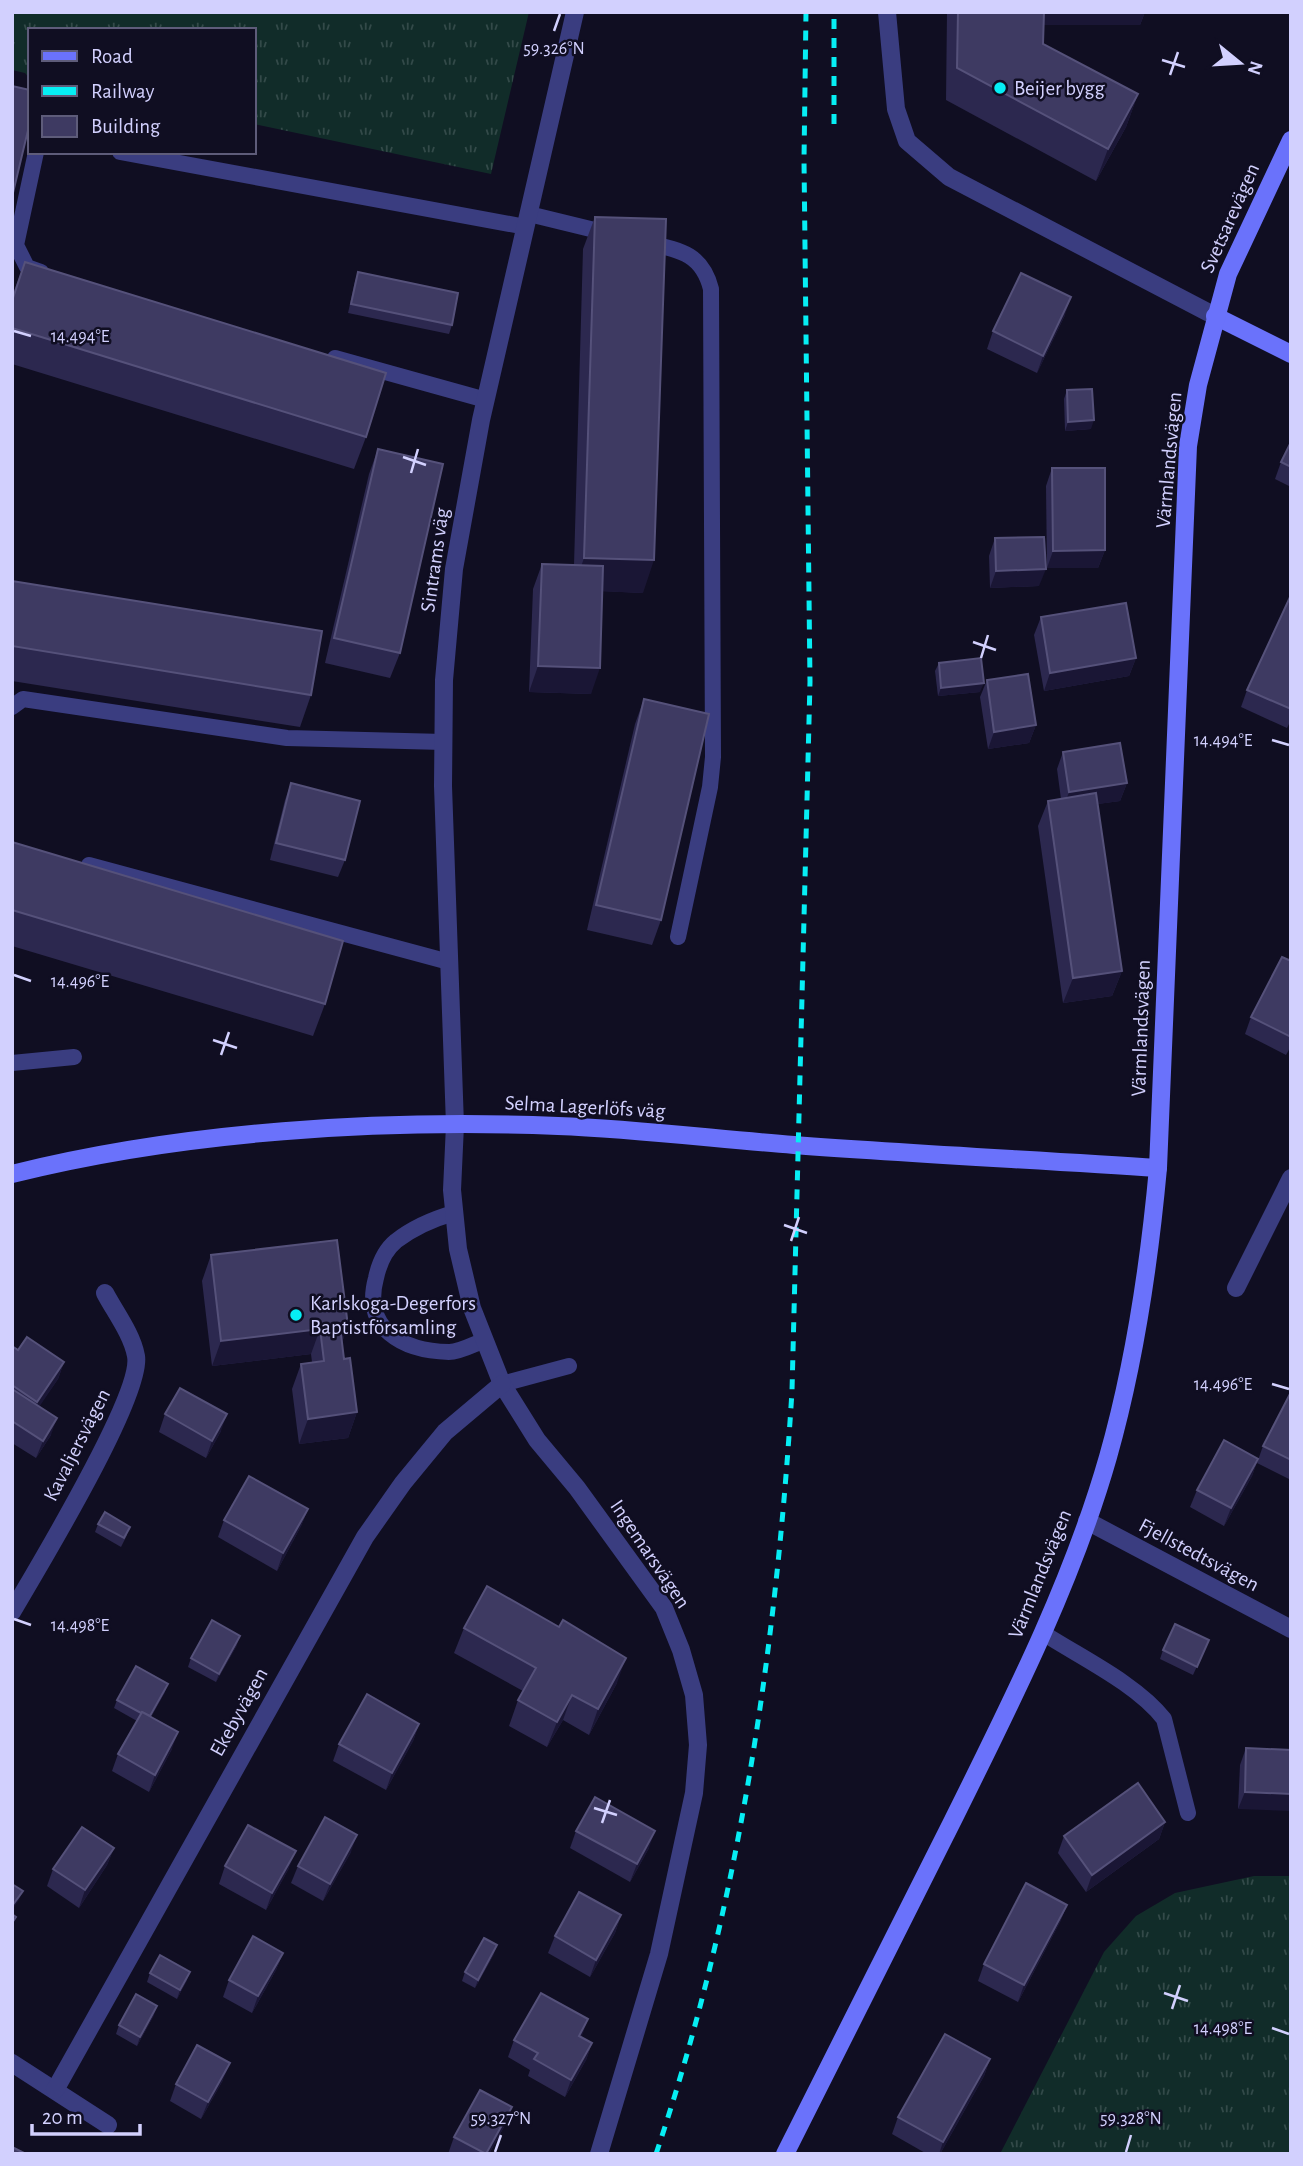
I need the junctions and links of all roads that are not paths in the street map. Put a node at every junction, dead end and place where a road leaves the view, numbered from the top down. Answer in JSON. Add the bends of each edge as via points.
{"nodes":[{"id":1,"x":575,"y":12,"type":"edge"},
{"id":2,"x":887,"y":12,"type":"edge"},
{"id":3,"x":1291,"y":140,"type":"edge"},
{"id":4,"x":36,"y":154,"type":"edge"},
{"id":5,"x":132,"y":154,"type":"edge"},
{"id":6,"x":527,"y":221,"type":"junction"},
{"id":7,"x":52,"y":277,"type":"edge"},
{"id":8,"x":1215,"y":316,"type":"junction"},
{"id":9,"x":315,"y":352,"type":"edge"},
{"id":10,"x":1291,"y":354,"type":"edge"},
{"id":11,"x":486,"y":400,"type":"junction"},
{"id":12,"x":12,"y":707,"type":"edge"},
{"id":13,"x":443,"y":742,"type":"junction"},
{"id":14,"x":78,"y":863,"type":"edge"},
{"id":15,"x":678,"y":937,"type":"dead end"},
{"id":16,"x":449,"y":962,"type":"junction"},
{"id":17,"x":74,"y":1057,"type":"dead end"},
{"id":18,"x":12,"y":1063,"type":"edge"},
{"id":19,"x":455,"y":1125,"type":"junction"},
{"id":20,"x":1158,"y":1168,"type":"junction"},
{"id":21,"x":12,"y":1174,"type":"edge"},
{"id":22,"x":1291,"y":1178,"type":"edge"},
{"id":23,"x":454,"y":1213,"type":"junction"},
{"id":24,"x":1236,"y":1288,"type":"dead end"},
{"id":25,"x":105,"y":1293,"type":"dead end"},
{"id":26,"x":485,"y":1340,"type":"junction"},
{"id":27,"x":569,"y":1366,"type":"dead end"},
{"id":28,"x":502,"y":1384,"type":"junction"},
{"id":29,"x":1087,"y":1521,"type":"junction"},
{"id":30,"x":12,"y":1612,"type":"edge"},
{"id":31,"x":1291,"y":1629,"type":"edge"},
{"id":32,"x":1043,"y":1633,"type":"junction"},
{"id":33,"x":1188,"y":1813,"type":"dead end"},
{"id":34,"x":12,"y":2063,"type":"edge"},
{"id":35,"x":55,"y":2090,"type":"junction"},
{"id":36,"x":108,"y":2125,"type":"dead end"},
{"id":37,"x":599,"y":2154,"type":"edge"},
{"id":38,"x":785,"y":2154,"type":"edge"}],
"edges":[{"from":1,"to":6,"type":"street","name":"Sintrams väg"},
{"from":2,"to":8,"type":"street","via":[[896,109],[907,141],[949,177]]},
{"from":3,"to":8,"type":"street","name":"Svetsarevägen","via":[[1228,274]]},
{"from":4,"to":7,"type":"lane","via":[[16,245],[27,267]]},
{"from":5,"to":6,"type":"lane"},
{"from":6,"to":11,"type":"street","name":"Sintrams väg"},
{"from":6,"to":15,"type":"lane","via":[[677,250],[703,267],[711,289],[713,758]]},
{"from":8,"to":10,"type":"street"},
{"from":8,"to":20,"type":"street","name":"Värmlandsvägen","via":[[1188,446]]},
{"from":9,"to":11,"type":"lane"},
{"from":11,"to":13,"type":"street","name":"Sintrams väg","via":[[454,569]]},
{"from":12,"to":13,"type":"lane","via":[[23,699],[286,738]]},
{"from":13,"to":16,"type":"street","name":"Sintrams väg"},
{"from":14,"to":16,"type":"lane"},
{"from":16,"to":19,"type":"street","name":"Sintrams väg"},
{"from":17,"to":18,"type":"lane"},
{"from":19,"to":20,"type":"street","name":"Selma Lagerlöfs väg","via":[[559,1126]]},
{"from":19,"to":21,"type":"street","name":"Selma Lagerlöfs väg","via":[[374,1126],[221,1139],[137,1149]]},
{"from":19,"to":23,"type":"street","name":"Ingemarsvägen"},
{"from":20,"to":29,"type":"street","name":"Värmlandsvägen","via":[[1137,1337],[1108,1459]]},
{"from":22,"to":24,"type":"street"},
{"from":23,"to":26,"type":"street","name":"Ingemarsvägen","via":[[467,1284]]},
{"from":23,"to":26,"type":"lane","via":[[427,1221],[394,1242],[380,1262],[372,1292],[373,1313],[386,1331],[408,1344],[451,1352]]},
{"from":25,"to":30,"type":"street","name":"Kavaljersvägen","via":[[132,1343],[136,1357],[133,1382],[82,1489]]},
{"from":26,"to":28,"type":"street","name":"Ingemarsvägen"},
{"from":27,"to":28,"type":"lane"},
{"from":28,"to":35,"type":"street","name":"Ekebyvägen","via":[[445,1432],[365,1538]]},
{"from":28,"to":37,"type":"street","name":"Ingemarsvägen","via":[[537,1440],[664,1608],[694,1695],[698,1745],[694,1793],[659,1954]]},
{"from":29,"to":31,"type":"street","name":"Fjellstedtsvägen"},
{"from":29,"to":32,"type":"street","name":"Värmlandsvägen"},
{"from":32,"to":33,"type":"lane","via":[[1157,1710],[1168,1731]]},
{"from":32,"to":38,"type":"street","name":"Värmlandsvägen"},
{"from":34,"to":35,"type":"street"},
{"from":35,"to":36,"type":"street"}]}
